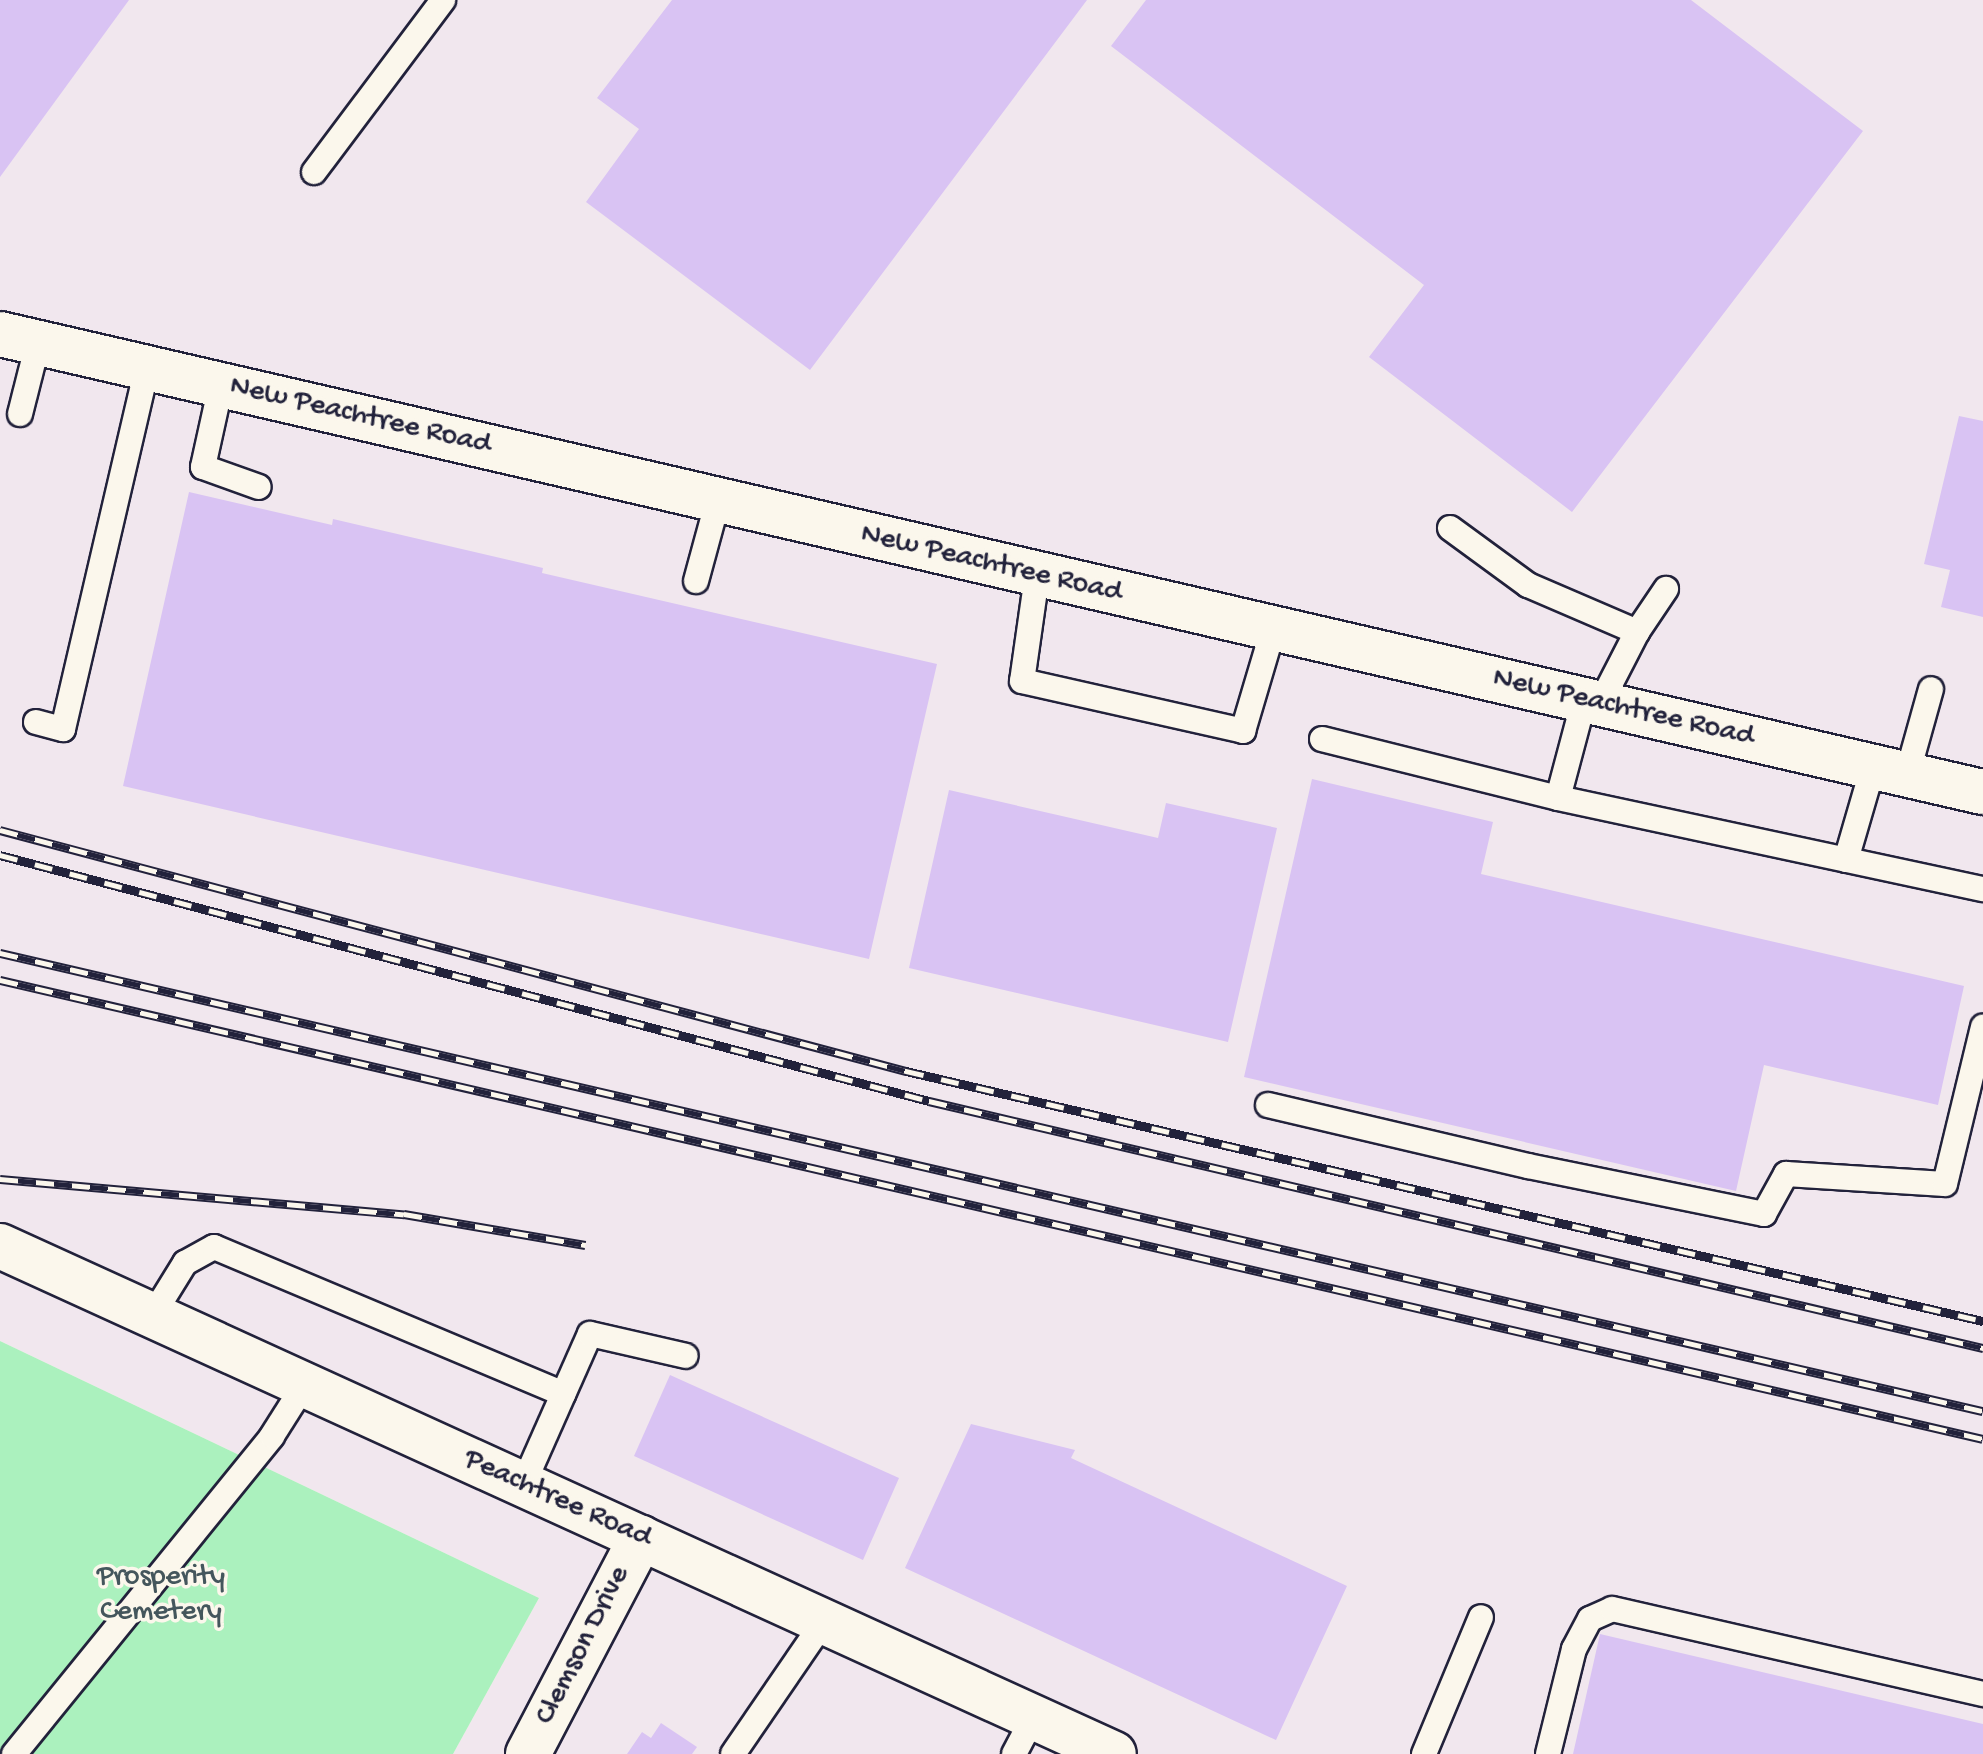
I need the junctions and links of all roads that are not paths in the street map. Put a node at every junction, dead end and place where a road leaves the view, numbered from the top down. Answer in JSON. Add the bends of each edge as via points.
{"nodes":[{"id":1,"x":443,"y":0,"type":"edge"},
{"id":2,"x":314,"y":172,"type":"dead end"},
{"id":3,"x":19,"y":339,"type":"edge"},
{"id":4,"x":147,"y":368,"type":"junction"},
{"id":5,"x":221,"y":385,"type":"junction"},
{"id":6,"x":20,"y":414,"type":"dead end"},
{"id":7,"x":259,"y":487,"type":"dead end"},
{"id":8,"x":718,"y":500,"type":"junction"},
{"id":9,"x":1450,"y":528,"type":"dead end"},
{"id":10,"x":1037,"y":576,"type":"junction"},
{"id":11,"x":696,"y":581,"type":"dead end"},
{"id":12,"x":1666,"y":589,"type":"dead end"},
{"id":13,"x":1273,"y":630,"type":"junction"},
{"id":14,"x":1637,"y":632,"type":"junction"},
{"id":15,"x":1931,"y":689,"type":"dead end"},
{"id":16,"x":1592,"y":702,"type":"junction"},
{"id":17,"x":36,"y":722,"type":"dead end"},
{"id":18,"x":1322,"y":739,"type":"dead end"},
{"id":19,"x":1890,"y":771,"type":"junction"},
{"id":20,"x":1983,"y":792,"type":"edge"},
{"id":21,"x":1558,"y":798,"type":"junction"},
{"id":22,"x":1846,"y":860,"type":"junction"},
{"id":23,"x":1983,"y":889,"type":"edge"},
{"id":24,"x":1983,"y":1027,"type":"edge"},
{"id":25,"x":1268,"y":1105,"type":"dead end"},
{"id":26,"x":0,"y":1246,"type":"edge"},
{"id":27,"x":151,"y":1318,"type":"junction"},
{"id":28,"x":686,"y":1356,"type":"dead end"},
{"id":29,"x":303,"y":1387,"type":"junction"},
{"id":30,"x":563,"y":1394,"type":"junction"},
{"id":31,"x":523,"y":1485,"type":"junction"},
{"id":32,"x":641,"y":1538,"type":"junction"},
{"id":33,"x":1481,"y":1617,"type":"dead end"},
{"id":34,"x":824,"y":1621,"type":"junction"},
{"id":35,"x":1983,"y":1694,"type":"edge"},
{"id":36,"x":1034,"y":1716,"type":"junction"},
{"id":37,"x":14,"y":1754,"type":"edge"},
{"id":38,"x":528,"y":1754,"type":"edge"},
{"id":39,"x":733,"y":1754,"type":"edge"},
{"id":40,"x":1014,"y":1754,"type":"edge"},
{"id":41,"x":1114,"y":1754,"type":"edge"},
{"id":42,"x":1424,"y":1754,"type":"edge"},
{"id":43,"x":1548,"y":1754,"type":"edge"}],
"edges":[{"from":1,"to":2,"type":"lane"},
{"from":3,"to":4,"type":"street","name":"New Peachtree Road"},
{"from":3,"to":6,"type":"lane"},
{"from":4,"to":5,"type":"street","name":"New Peachtree Road"},
{"from":4,"to":17,"type":"lane","via":[[63,729]]},
{"from":5,"to":7,"type":"lane","via":[[203,467]]},
{"from":5,"to":8,"type":"street","name":"New Peachtree Road"},
{"from":8,"to":10,"type":"street","name":"New Peachtree Road"},
{"from":8,"to":11,"type":"lane"},
{"from":9,"to":14,"type":"lane","via":[[1528,585]]},
{"from":10,"to":13,"type":"street","name":"New Peachtree Road"},
{"from":10,"to":13,"type":"lane","via":[[1022,681],[1243,731]]},
{"from":12,"to":14,"type":"lane"},
{"from":13,"to":16,"type":"street","name":"New Peachtree Road"},
{"from":14,"to":16,"type":"lane"},
{"from":15,"to":19,"type":"lane"},
{"from":16,"to":19,"type":"street","name":"New Peachtree Road"},
{"from":16,"to":21,"type":"lane"},
{"from":18,"to":21,"type":"lane"},
{"from":19,"to":20,"type":"street","name":"New Peachtree Road"},
{"from":19,"to":22,"type":"lane"},
{"from":21,"to":22,"type":"lane"},
{"from":22,"to":23,"type":"lane"},
{"from":24,"to":25,"type":"lane","via":[[1945,1184],[1786,1174],[1764,1214]]},
{"from":26,"to":27,"type":"street","name":"Peachtree Road"},
{"from":27,"to":29,"type":"street","name":"Peachtree Road"},
{"from":27,"to":30,"type":"lane","via":[[185,1263],[214,1247]]},
{"from":28,"to":30,"type":"lane","via":[[590,1334]]},
{"from":29,"to":31,"type":"street","name":"Peachtree Road"},
{"from":29,"to":37,"type":"lane","via":[[272,1436]]},
{"from":30,"to":31,"type":"lane"},
{"from":31,"to":32,"type":"street","name":"Peachtree Road"},
{"from":32,"to":34,"type":"street","name":"Peachtree Road"},
{"from":32,"to":38,"type":"street","name":"Clemson Drive"},
{"from":33,"to":42,"type":"lane"},
{"from":34,"to":36,"type":"street","name":"Peachtree Road"},
{"from":34,"to":39,"type":"lane"},
{"from":35,"to":43,"type":"lane","via":[[1612,1609],[1590,1619],[1574,1649]]},
{"from":36,"to":40,"type":"lane"},
{"from":36,"to":41,"type":"street","name":"Peachtree Road"}]}
